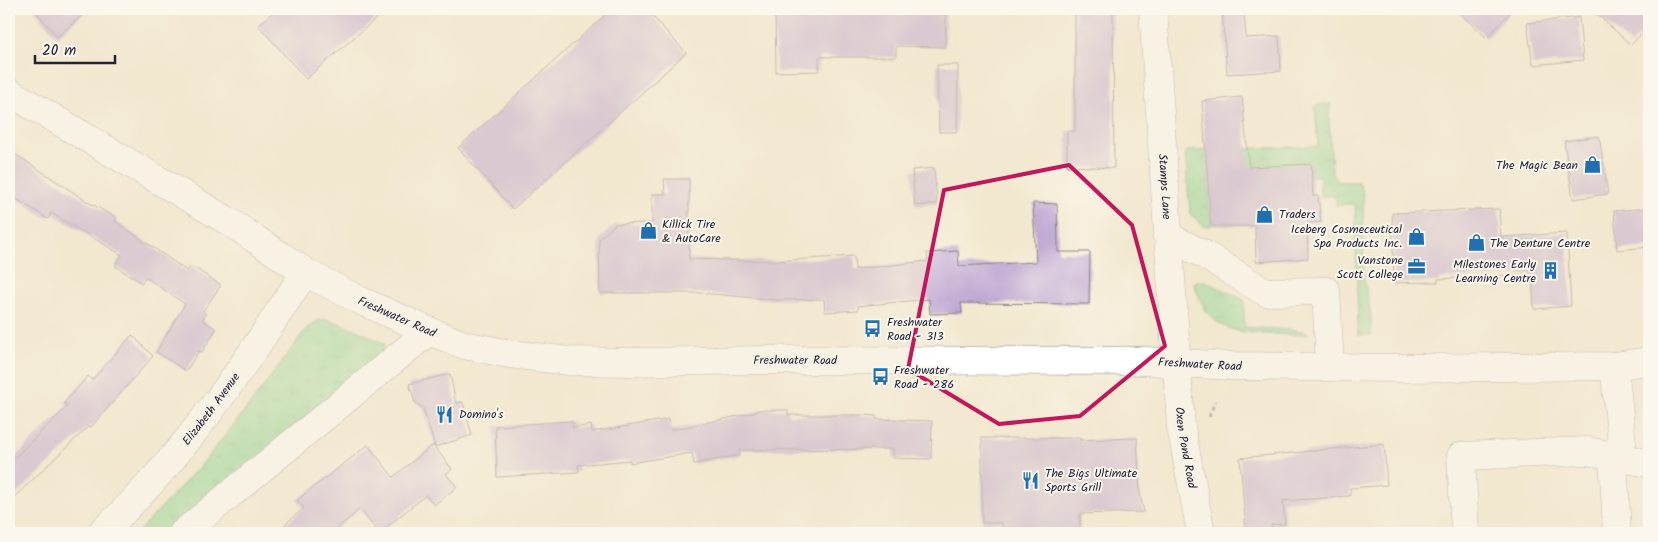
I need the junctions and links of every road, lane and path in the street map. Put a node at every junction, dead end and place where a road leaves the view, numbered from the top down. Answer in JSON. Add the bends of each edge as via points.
{"nodes":[{"id":1,"x":1153,"y":9,"type":"edge"},
{"id":2,"x":9,"y":92,"type":"edge"},
{"id":3,"x":1167,"y":236,"type":"junction"},
{"id":4,"x":305,"y":272,"type":"junction"},
{"id":5,"x":430,"y":331,"type":"junction"},
{"id":6,"x":1649,"y":361,"type":"edge"},
{"id":7,"x":1178,"y":362,"type":"junction"},
{"id":8,"x":1614,"y":366,"type":"junction"},
{"id":9,"x":1330,"y":367,"type":"junction"},
{"id":10,"x":1613,"y":456,"type":"junction"},
{"id":11,"x":1649,"y":461,"type":"edge"},
{"id":12,"x":101,"y":533,"type":"edge"},
{"id":13,"x":183,"y":533,"type":"edge"},
{"id":14,"x":1201,"y":533,"type":"edge"},
{"id":15,"x":1465,"y":533,"type":"edge"},
{"id":16,"x":1617,"y":533,"type":"edge"}],
"edges":[{"from":1,"to":3,"type":"main road","name":"Stamps Lane"},
{"from":2,"to":4,"type":"main road","name":"Freshwater Road","via":[[228,221]]},
{"from":3,"to":7,"type":"main road","name":"Stamps Lane"},
{"from":3,"to":9,"type":"main road","via":[[1266,292],[1326,291]]},
{"from":4,"to":5,"type":"main road","name":"Freshwater Road"},
{"from":4,"to":12,"type":"main road","name":"Elizabeth Avenue","via":[[243,366],[187,441],[131,506]]},
{"from":5,"to":7,"type":"main road","name":"Freshwater Road","via":[[464,345],[569,361]]},
{"from":5,"to":13,"type":"main road"},
{"from":6,"to":8,"type":"main road","name":"Freshwater Road"},
{"from":7,"to":9,"type":"main road","name":"Freshwater Road"},
{"from":7,"to":14,"type":"main road","name":"Oxen Pond Road","via":[[1181,427]]},
{"from":8,"to":9,"type":"main road","name":"Freshwater Road"},
{"from":8,"to":10,"type":"main road","via":[[1622,443]]},
{"from":10,"to":11,"type":"main road"},
{"from":10,"to":15,"type":"main road","via":[[1588,452],[1461,456]]},
{"from":10,"to":16,"type":"main road"}]}
